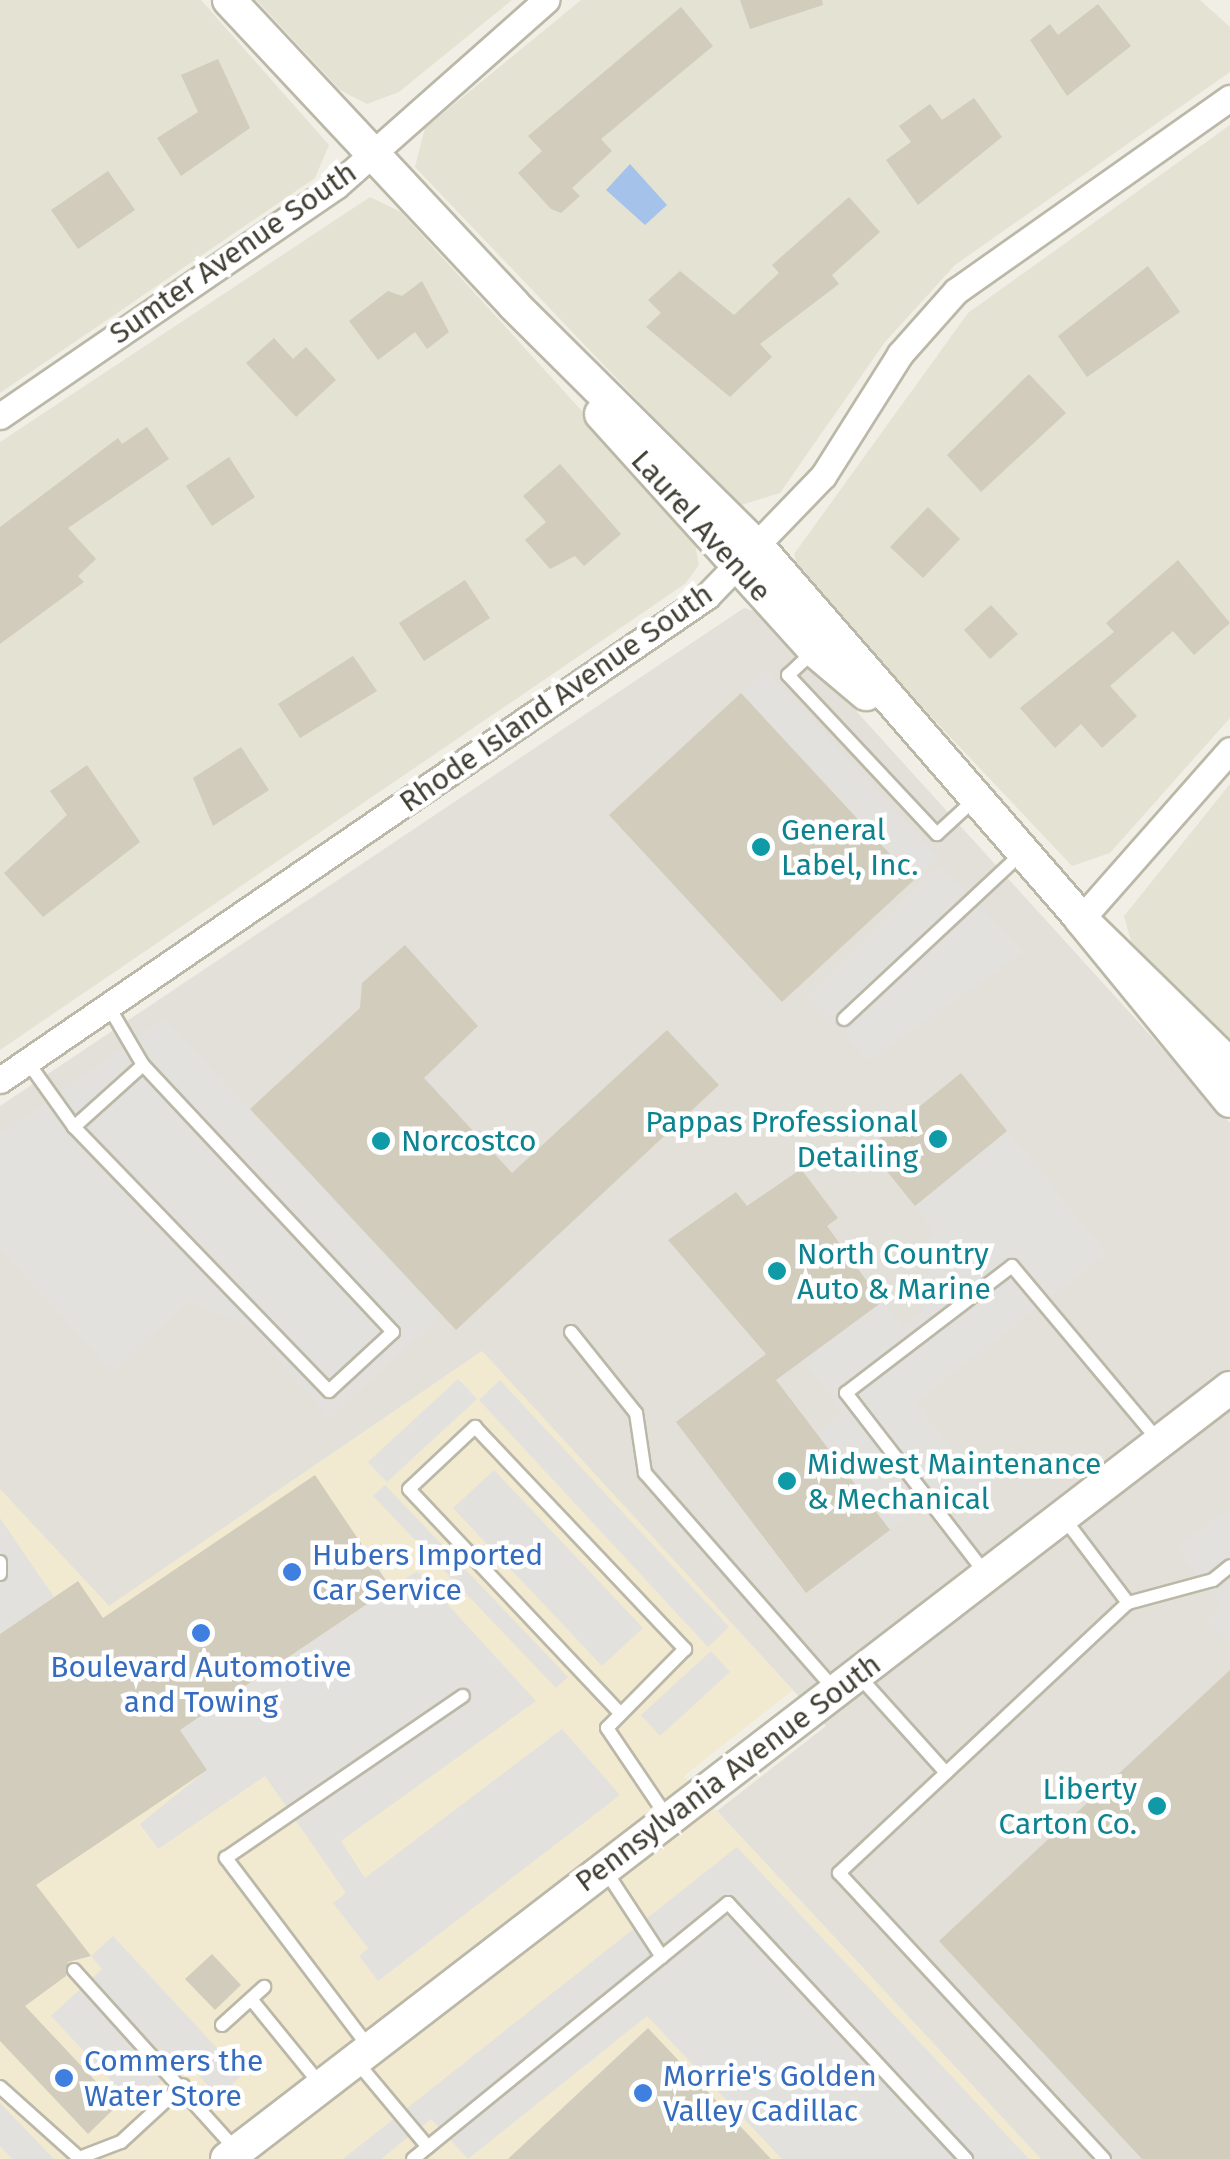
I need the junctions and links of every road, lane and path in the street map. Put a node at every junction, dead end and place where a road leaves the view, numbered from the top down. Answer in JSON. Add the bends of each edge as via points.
{"nodes":[{"id":1,"x":228,"y":0,"type":"edge"},
{"id":2,"x":546,"y":0,"type":"edge"},
{"id":3,"x":1230,"y":98,"type":"edge"},
{"id":4,"x":371,"y":152,"type":"junction"},
{"id":5,"x":0,"y":416,"type":"edge"},
{"id":6,"x":749,"y":558,"type":"junction"},
{"id":7,"x":815,"y":651,"type":"junction"},
{"id":8,"x":908,"y":729,"type":"junction"},
{"id":9,"x":1230,"y":750,"type":"edge"},
{"id":10,"x":973,"y":800,"type":"junction"},
{"id":11,"x":1022,"y":854,"type":"junction"},
{"id":12,"x":1082,"y":919,"type":"junction"},
{"id":13,"x":109,"y":1006,"type":"junction"},
{"id":14,"x":844,"y":1019,"type":"dead end"},
{"id":15,"x":27,"y":1061,"type":"junction"},
{"id":16,"x":143,"y":1065,"type":"junction"},
{"id":17,"x":1230,"y":1065,"type":"edge"},
{"id":18,"x":0,"y":1080,"type":"edge"},
{"id":19,"x":1230,"y":1101,"type":"edge"},
{"id":20,"x":74,"y":1127,"type":"junction"},
{"id":21,"x":571,"y":1332,"type":"dead end"},
{"id":22,"x":1230,"y":1388,"type":"edge"},
{"id":23,"x":1160,"y":1442,"type":"junction"},
{"id":24,"x":1063,"y":1516,"type":"junction"},
{"id":25,"x":0,"y":1562,"type":"edge"},
{"id":26,"x":1230,"y":1566,"type":"edge"},
{"id":27,"x":0,"y":1574,"type":"edge"},
{"id":28,"x":986,"y":1574,"type":"junction"},
{"id":29,"x":1128,"y":1602,"type":"junction"},
{"id":30,"x":847,"y":1683,"type":"junction"},
{"id":31,"x":463,"y":1696,"type":"dead end"},
{"id":32,"x":619,"y":1712,"type":"junction"},
{"id":33,"x":946,"y":1773,"type":"junction"},
{"id":34,"x":668,"y":1819,"type":"junction"},
{"id":35,"x":604,"y":1868,"type":"junction"},
{"id":36,"x":662,"y":1956,"type":"junction"},
{"id":37,"x":74,"y":1970,"type":"dead end"},
{"id":38,"x":264,"y":1987,"type":"dead end"},
{"id":39,"x":251,"y":1999,"type":"junction"},
{"id":40,"x":222,"y":2025,"type":"dead end"},
{"id":41,"x":362,"y":2054,"type":"junction"},
{"id":42,"x":183,"y":2084,"type":"junction"},
{"id":43,"x":321,"y":2085,"type":"junction"},
{"id":44,"x":0,"y":2087,"type":"edge"},
{"id":45,"x":428,"y":2147,"type":"junction"},
{"id":46,"x":232,"y":2155,"type":"edge"},
{"id":47,"x":412,"y":2159,"type":"edge"},
{"id":48,"x":966,"y":2159,"type":"edge"},
{"id":49,"x":1104,"y":2159,"type":"edge"}],
"edges":[{"from":1,"to":4,"type":"street","name":"Laurel Avenue"},
{"from":2,"to":4,"type":"street","name":"Sumter Avenue South"},
{"from":3,"to":6,"type":"street","name":"Rhode Island Avenue South","via":[[956,291],[900,354],[823,476]]},
{"from":4,"to":5,"type":"street","name":"Sumter Avenue South"},
{"from":4,"to":6,"type":"street","name":"Laurel Avenue"},
{"from":6,"to":7,"type":"street","name":"Laurel Avenue"},
{"from":6,"to":8,"type":"street","name":"Laurel Avenue"},
{"from":6,"to":13,"type":"street","name":"Rhode Island Avenue South","via":[[667,626]]},
{"from":7,"to":8,"type":"street","name":"Laurel Avenue"},
{"from":7,"to":10,"type":"lane","via":[[788,675],[937,834]]},
{"from":8,"to":10,"type":"street","name":"Laurel Avenue"},
{"from":9,"to":12,"type":"street"},
{"from":10,"to":11,"type":"street","name":"Laurel Avenue"},
{"from":11,"to":12,"type":"street","name":"Laurel Avenue"},
{"from":11,"to":14,"type":"lane"},
{"from":12,"to":17,"type":"street","name":"Laurel Avenue"},
{"from":12,"to":19,"type":"street","name":"Laurel Avenue"},
{"from":13,"to":15,"type":"street","name":"Rhode Island Avenue South"},
{"from":13,"to":16,"type":"lane"},
{"from":15,"to":18,"type":"street","name":"Rhode Island Avenue South"},
{"from":15,"to":20,"type":"lane"},
{"from":16,"to":20,"type":"lane"},
{"from":16,"to":20,"type":"lane","via":[[393,1332],[329,1390]]},
{"from":21,"to":30,"type":"lane","via":[[636,1414],[645,1473]]},
{"from":22,"to":23,"type":"street","name":"Pennsylvania Avenue South"},
{"from":23,"to":24,"type":"street","name":"Pennsylvania Avenue South"},
{"from":23,"to":28,"type":"lane","via":[[1012,1266],[846,1393]]},
{"from":24,"to":28,"type":"street","name":"Pennsylvania Avenue South"},
{"from":24,"to":29,"type":"lane"},
{"from":25,"to":27,"type":"lane"},
{"from":26,"to":29,"type":"lane","via":[[1212,1580]]},
{"from":28,"to":30,"type":"street","name":"Pennsylvania Avenue South"},
{"from":29,"to":33,"type":"lane"},
{"from":30,"to":33,"type":"lane"},
{"from":30,"to":34,"type":"street","name":"Pennsylvania Avenue South"},
{"from":31,"to":41,"type":"lane","via":[[226,1858]]},
{"from":32,"to":32,"type":"lane","via":[[409,1489],[475,1427],[685,1650]]},
{"from":32,"to":34,"type":"lane","via":[[606,1728],[611,1744]]},
{"from":33,"to":49,"type":"lane","via":[[839,1872]]},
{"from":34,"to":35,"type":"street","name":"Pennsylvania Avenue South"},
{"from":35,"to":36,"type":"lane"},
{"from":35,"to":41,"type":"street","name":"Pennsylvania Avenue South"},
{"from":36,"to":45,"type":"lane"},
{"from":36,"to":48,"type":"lane","via":[[728,1903]]},
{"from":37,"to":42,"type":"lane"},
{"from":38,"to":39,"type":"lane"},
{"from":39,"to":40,"type":"lane"},
{"from":39,"to":43,"type":"lane"},
{"from":41,"to":43,"type":"street","name":"Pennsylvania Avenue South"},
{"from":41,"to":45,"type":"lane"},
{"from":42,"to":44,"type":"lane","via":[[121,2142],[79,2158]]},
{"from":42,"to":46,"type":"lane"},
{"from":43,"to":46,"type":"street","name":"Pennsylvania Avenue South"},
{"from":45,"to":47,"type":"lane"}]}
